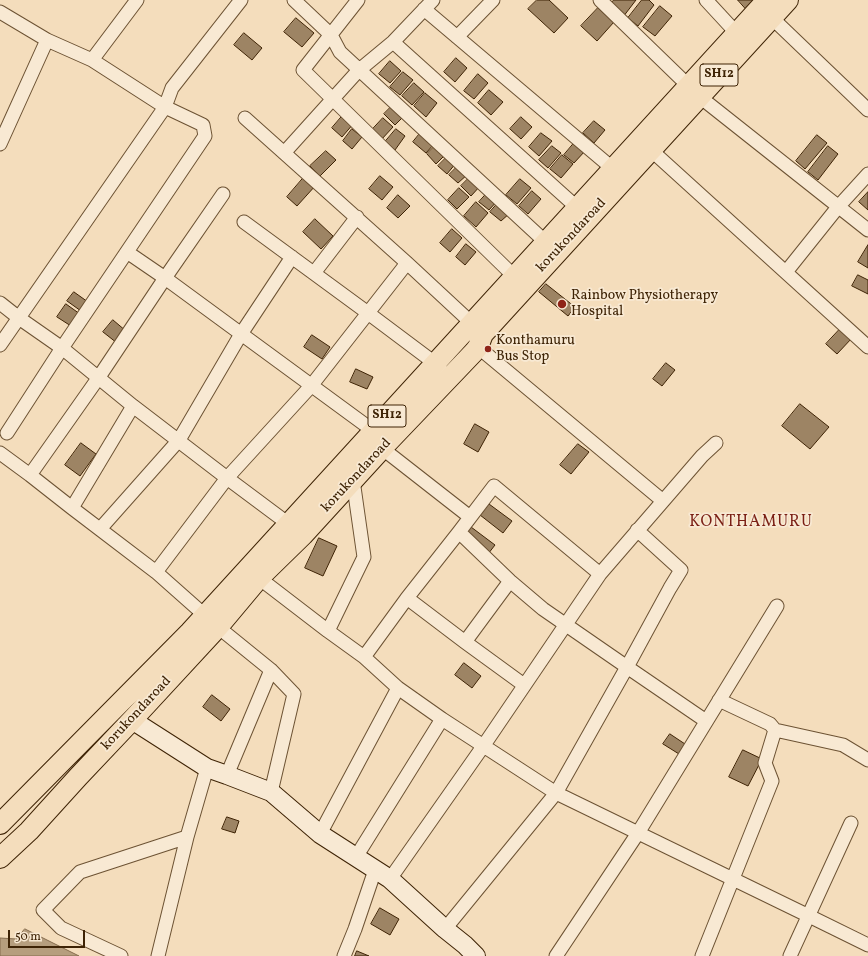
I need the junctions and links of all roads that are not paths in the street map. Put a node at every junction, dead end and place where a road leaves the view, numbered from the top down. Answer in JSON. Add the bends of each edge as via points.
{"nodes":[{"id":1,"x":137,"y":0,"type":"edge"},
{"id":2,"x":241,"y":0,"type":"edge"},
{"id":3,"x":294,"y":0,"type":"edge"},
{"id":4,"x":358,"y":0,"type":"edge"},
{"id":5,"x":493,"y":0,"type":"edge"},
{"id":6,"x":600,"y":0,"type":"edge"},
{"id":7,"x":706,"y":0,"type":"edge"},
{"id":8,"x":788,"y":0,"type":"edge"},
{"id":9,"x":428,"y":4,"type":"edge"},
{"id":10,"x":770,"y":9,"type":"edge"},
{"id":11,"x":0,"y":12,"type":"edge"},
{"id":12,"x":331,"y":35,"type":"junction"},
{"id":13,"x":457,"y":37,"type":"junction"},
{"id":14,"x":742,"y":39,"type":"junction"},
{"id":15,"x":47,"y":40,"type":"junction"},
{"id":16,"x":393,"y":42,"type":"junction"},
{"id":17,"x":92,"y":60,"type":"junction"},
{"id":18,"x":359,"y":70,"type":"junction"},
{"id":19,"x":694,"y":91,"type":"junction"},
{"id":20,"x":333,"y":99,"type":"junction"},
{"id":21,"x":165,"y":107,"type":"junction"},
{"id":22,"x":868,"y":110,"type":"edge"},
{"id":23,"x":245,"y":118,"type":"dead end"},
{"id":24,"x":0,"y":144,"type":"edge"},
{"id":25,"x":651,"y":150,"type":"junction"},
{"id":26,"x":284,"y":153,"type":"junction"},
{"id":27,"x":619,"y":174,"type":"junction"},
{"id":28,"x":868,"y":174,"type":"edge"},
{"id":29,"x":223,"y":194,"type":"dead end"},
{"id":30,"x":838,"y":206,"type":"junction"},
{"id":31,"x":583,"y":213,"type":"junction"},
{"id":32,"x":357,"y":217,"type":"junction"},
{"id":33,"x":244,"y":222,"type":"dead end"},
{"id":34,"x":868,"y":230,"type":"edge"},
{"id":35,"x":551,"y":248,"type":"junction"},
{"id":36,"x":127,"y":252,"type":"junction"},
{"id":37,"x":292,"y":258,"type":"junction"},
{"id":38,"x":407,"y":263,"type":"junction"},
{"id":39,"x":786,"y":272,"type":"junction"},
{"id":40,"x":314,"y":273,"type":"junction"},
{"id":41,"x":165,"y":278,"type":"junction"},
{"id":42,"x":520,"y":282,"type":"junction"},
{"id":43,"x":0,"y":303,"type":"edge"},
{"id":44,"x":368,"y":313,"type":"junction"},
{"id":45,"x":19,"y":318,"type":"junction"},
{"id":46,"x":241,"y":334,"type":"junction"},
{"id":47,"x":478,"y":335,"type":"junction"},
{"id":48,"x":0,"y":345,"type":"edge"},
{"id":49,"x":868,"y":347,"type":"edge"},
{"id":50,"x":62,"y":348,"type":"junction"},
{"id":51,"x":435,"y":363,"type":"junction"},
{"id":52,"x":451,"y":376,"type":"junction"},
{"id":53,"x":99,"y":377,"type":"junction"},
{"id":54,"x":311,"y":386,"type":"junction"},
{"id":55,"x":133,"y":406,"type":"junction"},
{"id":56,"x":7,"y":433,"type":"dead end"},
{"id":57,"x":179,"y":440,"type":"junction"},
{"id":58,"x":381,"y":441,"type":"junction"},
{"id":59,"x":716,"y":443,"type":"dead end"},
{"id":60,"x":0,"y":453,"type":"edge"},
{"id":61,"x":30,"y":475,"type":"junction"},
{"id":62,"x":227,"y":478,"type":"junction"},
{"id":63,"x":353,"y":480,"type":"junction"},
{"id":64,"x":663,"y":501,"type":"junction"},
{"id":65,"x":72,"y":508,"type":"junction"},
{"id":66,"x":470,"y":517,"type":"junction"},
{"id":67,"x":100,"y":529,"type":"junction"},
{"id":68,"x":295,"y":530,"type":"junction"},
{"id":69,"x":637,"y":530,"type":"junction"},
{"id":70,"x":459,"y":532,"type":"junction"},
{"id":71,"x":156,"y":572,"type":"junction"},
{"id":72,"x":600,"y":574,"type":"junction"},
{"id":73,"x":259,"y":578,"type":"junction"},
{"id":74,"x":510,"y":581,"type":"junction"},
{"id":75,"x":407,"y":598,"type":"junction"},
{"id":76,"x":777,"y":606,"type":"dead end"},
{"id":77,"x":212,"y":621,"type":"junction"},
{"id":78,"x":566,"y":624,"type":"junction"},
{"id":79,"x":328,"y":631,"type":"junction"},
{"id":80,"x":465,"y":642,"type":"junction"},
{"id":81,"x":364,"y":658,"type":"junction"},
{"id":82,"x":627,"y":667,"type":"junction"},
{"id":83,"x":271,"y":670,"type":"junction"},
{"id":84,"x":524,"y":685,"type":"junction"},
{"id":85,"x":398,"y":688,"type":"junction"},
{"id":86,"x":719,"y":700,"type":"junction"},
{"id":87,"x":442,"y":718,"type":"junction"},
{"id":88,"x":132,"y":720,"type":"junction"},
{"id":89,"x":706,"y":721,"type":"junction"},
{"id":90,"x":775,"y":730,"type":"junction"},
{"id":91,"x":484,"y":745,"type":"junction"},
{"id":92,"x":868,"y":760,"type":"edge"},
{"id":93,"x":207,"y":768,"type":"junction"},
{"id":94,"x":227,"y":775,"type":"junction"},
{"id":95,"x":271,"y":792,"type":"junction"},
{"id":96,"x":556,"y":793,"type":"junction"},
{"id":97,"x":852,"y":823,"type":"dead end"},
{"id":98,"x":0,"y":824,"type":"edge"},
{"id":99,"x":638,"y":833,"type":"junction"},
{"id":100,"x":320,"y":834,"type":"junction"},
{"id":101,"x":187,"y":837,"type":"junction"},
{"id":102,"x":356,"y":857,"type":"junction"},
{"id":103,"x":0,"y":858,"type":"edge"},
{"id":104,"x":375,"y":870,"type":"junction"},
{"id":105,"x":390,"y":879,"type":"junction"},
{"id":106,"x":732,"y":879,"type":"junction"},
{"id":107,"x":809,"y":916,"type":"junction"},
{"id":108,"x":445,"y":929,"type":"junction"},
{"id":109,"x":868,"y":945,"type":"edge"},
{"id":110,"x":466,"y":952,"type":"edge"},
{"id":111,"x":122,"y":956,"type":"edge"},
{"id":112,"x":158,"y":956,"type":"edge"},
{"id":113,"x":344,"y":956,"type":"edge"},
{"id":114,"x":556,"y":956,"type":"edge"},
{"id":115,"x":702,"y":956,"type":"edge"},
{"id":116,"x":790,"y":956,"type":"edge"}],
"edges":[{"from":1,"to":17,"type":"street"},
{"from":2,"to":21,"type":"street","via":[[172,88]]},
{"from":3,"to":12,"type":"street"},
{"from":4,"to":12,"type":"street"},
{"from":5,"to":13,"type":"street"},
{"from":6,"to":19,"type":"street"},
{"from":7,"to":14,"type":"street"},
{"from":8,"to":10,"type":"main road","name":"korukondaroad","number":"SH12"},
{"from":9,"to":13,"type":"street"},
{"from":9,"to":16,"type":"street"},
{"from":10,"to":14,"type":"main road","name":"korukondaroad","number":"SH12"},
{"from":10,"to":22,"type":"street"},
{"from":11,"to":15,"type":"street"},
{"from":12,"to":18,"type":"street","via":[[340,52]]},
{"from":12,"to":20,"type":"street","via":[[303,70]]},
{"from":13,"to":27,"type":"street"},
{"from":14,"to":19,"type":"main road","name":"korukondaroad","number":"SH12"},
{"from":15,"to":17,"type":"street"},
{"from":15,"to":24,"type":"street"},
{"from":16,"to":18,"type":"street"},
{"from":16,"to":31,"type":"street"},
{"from":17,"to":21,"type":"street"},
{"from":18,"to":20,"type":"street"},
{"from":18,"to":35,"type":"street"},
{"from":19,"to":25,"type":"main road","name":"korukondaroad","number":"SH12"},
{"from":19,"to":27,"type":"main road","number":"SH12"},
{"from":19,"to":30,"type":"street"},
{"from":20,"to":26,"type":"street"},
{"from":20,"to":42,"type":"street"},
{"from":21,"to":36,"type":"street","via":[[203,125],[205,136]]},
{"from":21,"to":45,"type":"street"},
{"from":23,"to":26,"type":"street"},
{"from":25,"to":27,"type":"main road","name":"korukondaroad","number":"SH12"},
{"from":25,"to":39,"type":"street"},
{"from":26,"to":32,"type":"street"},
{"from":27,"to":31,"type":"main road","name":"korukondaroad","number":"SH12"},
{"from":28,"to":30,"type":"street"},
{"from":29,"to":41,"type":"street"},
{"from":30,"to":34,"type":"street"},
{"from":30,"to":39,"type":"street"},
{"from":31,"to":35,"type":"main road","name":"korukondaroad","number":"SH12"},
{"from":32,"to":38,"type":"street"},
{"from":32,"to":40,"type":"street"},
{"from":33,"to":37,"type":"street"},
{"from":35,"to":42,"type":"main road","name":"korukondaroad","number":"SH12"},
{"from":36,"to":41,"type":"street"},
{"from":36,"to":50,"type":"street"},
{"from":37,"to":40,"type":"street"},
{"from":37,"to":46,"type":"street"},
{"from":38,"to":44,"type":"street"},
{"from":38,"to":47,"type":"street"},
{"from":39,"to":49,"type":"street"},
{"from":40,"to":44,"type":"street"},
{"from":41,"to":46,"type":"street"},
{"from":41,"to":53,"type":"street"},
{"from":42,"to":47,"type":"main road","name":"korukondaroad","number":"SH12"},
{"from":43,"to":45,"type":"street"},
{"from":44,"to":51,"type":"street"},
{"from":44,"to":54,"type":"street"},
{"from":45,"to":48,"type":"street"},
{"from":45,"to":50,"type":"street"},
{"from":46,"to":54,"type":"street"},
{"from":46,"to":57,"type":"street"},
{"from":47,"to":51,"type":"main road","number":"SH12"},
{"from":47,"to":52,"type":"main road","name":"korukondaroad","number":"SH12"},
{"from":47,"to":64,"type":"street"},
{"from":50,"to":53,"type":"street"},
{"from":50,"to":56,"type":"street"},
{"from":51,"to":52,"type":"street"},
{"from":51,"to":58,"type":"main road","number":"SH12"},
{"from":52,"to":58,"type":"main road","name":"korukondaroad","number":"SH12"},
{"from":53,"to":55,"type":"street"},
{"from":53,"to":61,"type":"street"},
{"from":54,"to":58,"type":"street"},
{"from":54,"to":62,"type":"street"},
{"from":55,"to":57,"type":"street"},
{"from":55,"to":65,"type":"street"},
{"from":57,"to":62,"type":"street"},
{"from":57,"to":67,"type":"street"},
{"from":58,"to":63,"type":"main road","name":"korukondaroad","number":"SH12"},
{"from":58,"to":66,"type":"street"},
{"from":58,"to":68,"type":"main road","number":"SH12"},
{"from":59,"to":64,"type":"street"},
{"from":60,"to":61,"type":"street"},
{"from":61,"to":65,"type":"street"},
{"from":62,"to":68,"type":"street"},
{"from":62,"to":71,"type":"street"},
{"from":63,"to":68,"type":"main road","name":"korukondaroad","number":"SH12"},
{"from":63,"to":79,"type":"street","via":[[364,557]]},
{"from":64,"to":69,"type":"street"},
{"from":65,"to":67,"type":"street"},
{"from":66,"to":70,"type":"street"},
{"from":66,"to":72,"type":"street","via":[[494,486]]},
{"from":67,"to":71,"type":"street"},
{"from":68,"to":73,"type":"main road","name":"korukondaroad","number":"SH12"},
{"from":68,"to":77,"type":"main road","number":"SH12"},
{"from":69,"to":72,"type":"street"},
{"from":69,"to":82,"type":"street","via":[[681,570]]},
{"from":70,"to":74,"type":"street"},
{"from":70,"to":75,"type":"street"},
{"from":71,"to":77,"type":"street"},
{"from":72,"to":78,"type":"street"},
{"from":73,"to":77,"type":"main road","name":"korukondaroad","number":"SH12"},
{"from":73,"to":79,"type":"street"},
{"from":74,"to":78,"type":"street","via":[[543,609]]},
{"from":74,"to":80,"type":"street"},
{"from":75,"to":80,"type":"street"},
{"from":75,"to":81,"type":"street"},
{"from":76,"to":86,"type":"street"},
{"from":77,"to":83,"type":"street"},
{"from":77,"to":88,"type":"main road","name":"korukondaroad","number":"SH12"},
{"from":77,"to":98,"type":"main road","number":"SH12","via":[[190,632]]},
{"from":78,"to":82,"type":"street"},
{"from":78,"to":84,"type":"street"},
{"from":79,"to":81,"type":"street"},
{"from":80,"to":84,"type":"street"},
{"from":81,"to":85,"type":"street"},
{"from":82,"to":89,"type":"street"},
{"from":82,"to":96,"type":"street"},
{"from":83,"to":94,"type":"street"},
{"from":83,"to":95,"type":"street","via":[[294,694]]},
{"from":84,"to":91,"type":"street"},
{"from":85,"to":87,"type":"street"},
{"from":85,"to":100,"type":"street"},
{"from":86,"to":89,"type":"street"},
{"from":86,"to":90,"type":"street","via":[[770,724]]},
{"from":87,"to":91,"type":"street"},
{"from":87,"to":102,"type":"street"},
{"from":88,"to":93,"type":"main road"},
{"from":88,"to":103,"type":"main road","name":"korukondaroad","number":"SH12"},
{"from":89,"to":99,"type":"street"},
{"from":90,"to":92,"type":"street","via":[[843,745]]},
{"from":90,"to":106,"type":"street","via":[[766,762],[772,781]]},
{"from":91,"to":96,"type":"street"},
{"from":91,"to":105,"type":"street"},
{"from":93,"to":94,"type":"main road"},
{"from":93,"to":101,"type":"street"},
{"from":94,"to":95,"type":"main road"},
{"from":95,"to":100,"type":"main road"},
{"from":96,"to":99,"type":"street"},
{"from":96,"to":108,"type":"street"},
{"from":97,"to":107,"type":"street"},
{"from":99,"to":106,"type":"street"},
{"from":99,"to":114,"type":"street"},
{"from":100,"to":102,"type":"main road"},
{"from":101,"to":111,"type":"street","via":[[80,872],[43,910],[61,928]]},
{"from":101,"to":112,"type":"street"},
{"from":102,"to":104,"type":"main road"},
{"from":104,"to":105,"type":"main road"},
{"from":104,"to":113,"type":"street"},
{"from":105,"to":108,"type":"main road"},
{"from":106,"to":107,"type":"street"},
{"from":106,"to":115,"type":"street"},
{"from":107,"to":109,"type":"street"},
{"from":107,"to":116,"type":"street"},
{"from":108,"to":110,"type":"main road"}]}
